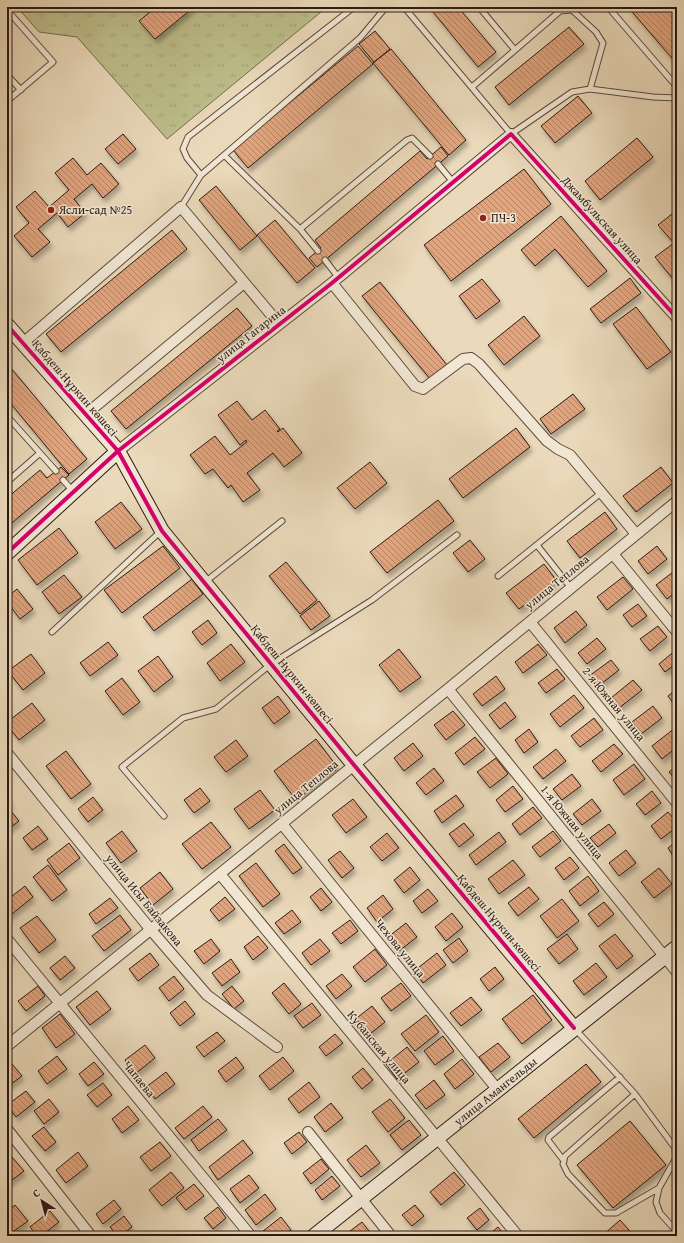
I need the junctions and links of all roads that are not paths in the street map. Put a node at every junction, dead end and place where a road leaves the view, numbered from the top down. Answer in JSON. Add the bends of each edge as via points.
{"nodes":[{"id":1,"x":354,"y":7,"type":"edge"},
{"id":2,"x":386,"y":7,"type":"edge"},
{"id":3,"x":404,"y":7,"type":"edge"},
{"id":4,"x":478,"y":7,"type":"edge"},
{"id":5,"x":608,"y":7,"type":"edge"},
{"id":6,"x":7,"y":10,"type":"edge"},
{"id":7,"x":515,"y":50,"type":"junction"},
{"id":8,"x":7,"y":75,"type":"edge"},
{"id":9,"x":677,"y":87,"type":"edge"},
{"id":10,"x":472,"y":88,"type":"junction"},
{"id":11,"x":590,"y":89,"type":"junction"},
{"id":12,"x":20,"y":90,"type":"junction"},
{"id":13,"x":677,"y":98,"type":"edge"},
{"id":14,"x":7,"y":101,"type":"edge"},
{"id":15,"x":511,"y":134,"type":"junction"},
{"id":16,"x":224,"y":155,"type":"junction"},
{"id":17,"x":430,"y":156,"type":"dead end"},
{"id":18,"x":438,"y":164,"type":"dead end"},
{"id":19,"x":201,"y":175,"type":"junction"},
{"id":20,"x":453,"y":182,"type":"junction"},
{"id":21,"x":181,"y":207,"type":"junction"},
{"id":22,"x":300,"y":229,"type":"junction"},
{"id":23,"x":318,"y":251,"type":"dead end"},
{"id":24,"x":325,"y":260,"type":"dead end"},
{"id":25,"x":335,"y":280,"type":"junction"},
{"id":26,"x":244,"y":283,"type":"junction"},
{"id":27,"x":677,"y":318,"type":"edge"},
{"id":28,"x":279,"y":324,"type":"junction"},
{"id":29,"x":7,"y":325,"type":"edge"},
{"id":30,"x":22,"y":343,"type":"junction"},
{"id":31,"x":86,"y":415,"type":"junction"},
{"id":32,"x":7,"y":416,"type":"edge"},
{"id":33,"x":118,"y":451,"type":"junction"},
{"id":34,"x":40,"y":453,"type":"junction"},
{"id":35,"x":56,"y":471,"type":"dead end"},
{"id":36,"x":63,"y":480,"type":"dead end"},
{"id":37,"x":7,"y":482,"type":"edge"},
{"id":38,"x":74,"y":492,"type":"junction"},
{"id":39,"x":601,"y":493,"type":"junction"},
{"id":40,"x":677,"y":501,"type":"edge"},
{"id":41,"x":282,"y":521,"type":"dead end"},
{"id":42,"x":162,"y":531,"type":"junction"},
{"id":43,"x":636,"y":534,"type":"junction"},
{"id":44,"x":457,"y":535,"type":"dead end"},
{"id":45,"x":537,"y":545,"type":"junction"},
{"id":46,"x":7,"y":553,"type":"edge"},
{"id":47,"x":613,"y":554,"type":"junction"},
{"id":48,"x":498,"y":576,"type":"dead end"},
{"id":49,"x":204,"y":583,"type":"junction"},
{"id":50,"x":571,"y":588,"type":"junction"},
{"id":51,"x":530,"y":622,"type":"junction"},
{"id":52,"x":52,"y":632,"type":"dead end"},
{"id":53,"x":677,"y":632,"type":"edge"},
{"id":54,"x":271,"y":664,"type":"junction"},
{"id":55,"x":448,"y":689,"type":"junction"},
{"id":56,"x":7,"y":752,"type":"edge"},
{"id":57,"x":354,"y":765,"type":"junction"},
{"id":58,"x":677,"y":803,"type":"edge"},
{"id":59,"x":164,"y":816,"type":"dead end"},
{"id":60,"x":282,"y":824,"type":"junction"},
{"id":61,"x":220,"y":874,"type":"junction"},
{"id":62,"x":151,"y":930,"type":"junction"},
{"id":63,"x":7,"y":939,"type":"edge"},
{"id":64,"x":677,"y":947,"type":"edge"},
{"id":65,"x":665,"y":957,"type":"junction"},
{"id":66,"x":677,"y":972,"type":"edge"},
{"id":67,"x":60,"y":1002,"type":"junction"},
{"id":68,"x":574,"y":1028,"type":"junction"},
{"id":69,"x":7,"y":1046,"type":"edge"},
{"id":70,"x":277,"y":1047,"type":"dead end"},
{"id":71,"x":620,"y":1077,"type":"junction"},
{"id":72,"x":498,"y":1089,"type":"junction"},
{"id":73,"x":635,"y":1094,"type":"junction"},
{"id":74,"x":7,"y":1129,"type":"edge"},
{"id":75,"x":308,"y":1132,"type":"dead end"},
{"id":76,"x":437,"y":1137,"type":"junction"},
{"id":77,"x":564,"y":1161,"type":"junction"},
{"id":78,"x":659,"y":1188,"type":"junction"},
{"id":79,"x":361,"y":1198,"type":"junction"},
{"id":80,"x":676,"y":1233,"type":"edge"},
{"id":81,"x":91,"y":1236,"type":"edge"},
{"id":82,"x":250,"y":1236,"type":"edge"},
{"id":83,"x":314,"y":1236,"type":"edge"},
{"id":84,"x":391,"y":1236,"type":"edge"},
{"id":85,"x":518,"y":1236,"type":"edge"}],
"edges":[{"from":1,"to":19,"type":"lane","via":[[188,137],[182,150]]},
{"from":2,"to":16,"type":"lane","via":[[360,38]]},
{"from":3,"to":10,"type":"lane"},
{"from":4,"to":7,"type":"lane"},
{"from":5,"to":9,"type":"lane"},
{"from":6,"to":12,"type":"lane","via":[[54,62]]},
{"from":7,"to":10,"type":"lane"},
{"from":7,"to":11,"type":"lane","via":[[560,11],[572,10],[596,32],[603,43]]},
{"from":8,"to":12,"type":"lane"},
{"from":10,"to":15,"type":"lane"},
{"from":11,"to":13,"type":"lane"},
{"from":11,"to":15,"type":"lane","via":[[572,92]]},
{"from":12,"to":14,"type":"lane"},
{"from":15,"to":20,"type":"street","name":"улица Гагарина"},
{"from":15,"to":27,"type":"street","name":"Джамбульская улица"},
{"from":16,"to":19,"type":"lane"},
{"from":16,"to":22,"type":"lane"},
{"from":17,"to":22,"type":"lane","via":[[412,138],[407,140]]},
{"from":18,"to":20,"type":"lane"},
{"from":19,"to":21,"type":"lane"},
{"from":20,"to":25,"type":"street","name":"улица Гагарина"},
{"from":21,"to":26,"type":"street"},
{"from":21,"to":30,"type":"street"},
{"from":22,"to":23,"type":"lane"},
{"from":24,"to":25,"type":"lane"},
{"from":25,"to":28,"type":"street","name":"улица Гагарина"},
{"from":25,"to":39,"type":"street","via":[[414,386],[423,390],[463,359],[471,358],[547,441],[570,455]]},
{"from":26,"to":28,"type":"street"},
{"from":26,"to":31,"type":"street"},
{"from":28,"to":33,"type":"street","name":"улица Гагарина"},
{"from":29,"to":30,"type":"street","name":"Қабдеш Нұркин көшесі"},
{"from":30,"to":31,"type":"street","name":"Қабдеш Нұркин көшесі"},
{"from":31,"to":33,"type":"street","name":"Қабдеш Нұркин көшесі"},
{"from":32,"to":34,"type":"lane"},
{"from":33,"to":38,"type":"street","name":"улица Гагарина"},
{"from":33,"to":42,"type":"street","name":"Қабдеш Нұркин көшесі"},
{"from":34,"to":35,"type":"lane"},
{"from":34,"to":37,"type":"lane"},
{"from":36,"to":38,"type":"lane"},
{"from":38,"to":46,"type":"street","name":"улица Гагарина"},
{"from":39,"to":43,"type":"street"},
{"from":39,"to":45,"type":"lane"},
{"from":40,"to":43,"type":"street","name":"улица Теплова"},
{"from":41,"to":49,"type":"lane"},
{"from":42,"to":49,"type":"street","name":"Қабдеш Нұркин көшесі"},
{"from":42,"to":52,"type":"lane"},
{"from":43,"to":47,"type":"street","name":"улица Теплова"},
{"from":44,"to":54,"type":"lane","via":[[372,600]]},
{"from":45,"to":48,"type":"lane"},
{"from":45,"to":50,"type":"lane"},
{"from":47,"to":50,"type":"street","name":"улица Теплова"},
{"from":47,"to":53,"type":"street"},
{"from":49,"to":54,"type":"street","name":"Қабдеш Нұркин көшесі"},
{"from":50,"to":51,"type":"street","name":"улица Теплова"},
{"from":51,"to":55,"type":"street","name":"улица Теплова"},
{"from":51,"to":58,"type":"street","name":"2-я Южная улица"},
{"from":54,"to":57,"type":"street","name":"Қабдеш Нұркин көшесі"},
{"from":54,"to":59,"type":"lane","via":[[216,709],[183,718],[122,768]]},
{"from":55,"to":57,"type":"street","name":"улица Теплова"},
{"from":55,"to":65,"type":"street","name":"1-я Южная улица"},
{"from":56,"to":62,"type":"street","name":"улица Исы Байзакова"},
{"from":57,"to":60,"type":"street","name":"улица Теплова"},
{"from":57,"to":68,"type":"street","name":"Қабдеш Нұркин көшесі"},
{"from":60,"to":61,"type":"street","name":"улица Теплова"},
{"from":60,"to":72,"type":"street","name":"Чехова улица"},
{"from":61,"to":62,"type":"street","name":"улица Теплова"},
{"from":61,"to":76,"type":"street","name":"Кубанская улица"},
{"from":62,"to":67,"type":"street","name":"улица Теплова"},
{"from":62,"to":70,"type":"street","name":"улица Исы Байзакова","via":[[207,995]]},
{"from":63,"to":67,"type":"street","name":"Чапаева"},
{"from":64,"to":65,"type":"street","name":"улица Амангельды"},
{"from":65,"to":66,"type":"street","name":"1-я Южная улица"},
{"from":65,"to":68,"type":"street","name":"улица Амангельды"},
{"from":67,"to":69,"type":"street","name":"улица Теплова"},
{"from":67,"to":82,"type":"street","name":"Чапаева"},
{"from":68,"to":71,"type":"lane"},
{"from":68,"to":72,"type":"street","name":"улица Амангельды"},
{"from":71,"to":73,"type":"lane"},
{"from":71,"to":77,"type":"lane","via":[[549,1137],[548,1140]]},
{"from":72,"to":76,"type":"street","name":"улица Амангельды"},
{"from":73,"to":77,"type":"lane","via":[[565,1156]]},
{"from":73,"to":78,"type":"lane","via":[[675,1148],[676,1158]]},
{"from":74,"to":81,"type":"street"},
{"from":75,"to":79,"type":"street"},
{"from":76,"to":79,"type":"street","name":"улица Амангельды"},
{"from":76,"to":85,"type":"street","name":"Кубанская улица"},
{"from":77,"to":78,"type":"lane","via":[[568,1174],[605,1213],[616,1213]]},
{"from":78,"to":80,"type":"lane","via":[[656,1202],[660,1213]]},
{"from":79,"to":83,"type":"street","name":"улица Амангельды"},
{"from":79,"to":84,"type":"street"}]}
